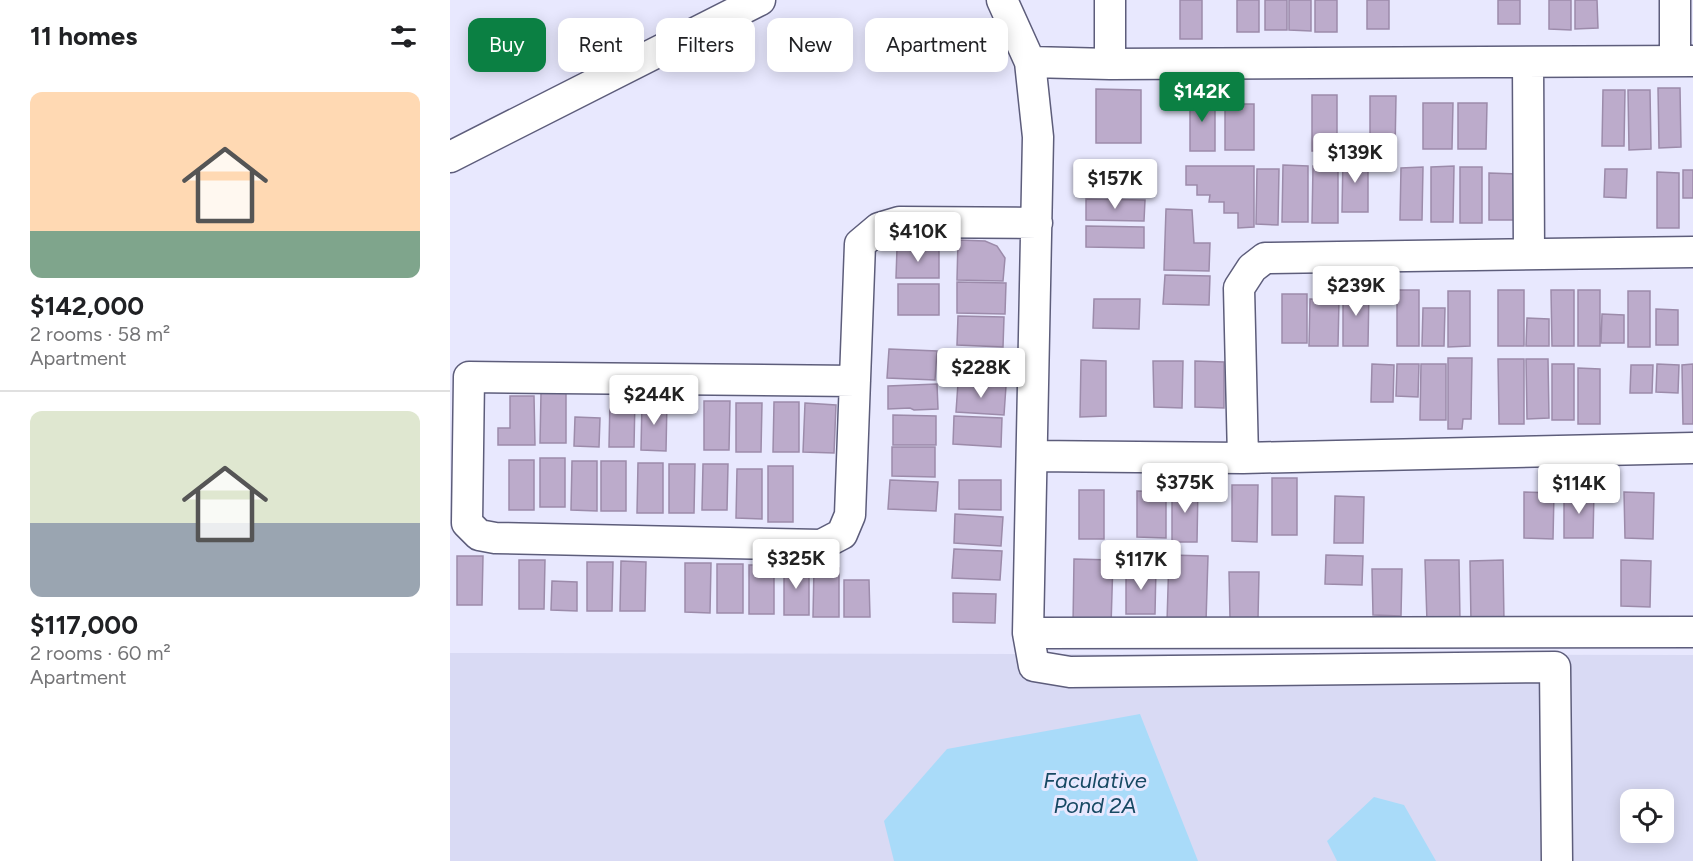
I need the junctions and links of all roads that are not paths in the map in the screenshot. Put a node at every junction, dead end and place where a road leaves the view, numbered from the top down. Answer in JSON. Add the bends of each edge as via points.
{"nodes":[{"id":1,"x":760,"y":0,"type":"edge"},
{"id":2,"x":1002,"y":0,"type":"edge"},
{"id":3,"x":1110,"y":0,"type":"edge"},
{"id":4,"x":1675,"y":0,"type":"edge"},
{"id":5,"x":1684,"y":61,"type":"edge"},
{"id":6,"x":1030,"y":62,"type":"junction"},
{"id":7,"x":1528,"y":62,"type":"junction"},
{"id":8,"x":1110,"y":64,"type":"junction"},
{"id":9,"x":450,"y":157,"type":"edge"},
{"id":10,"x":1037,"y":223,"type":"junction"},
{"id":11,"x":1693,"y":252,"type":"edge"},
{"id":12,"x":1529,"y":254,"type":"junction"},
{"id":13,"x":855,"y":381,"type":"junction"},
{"id":14,"x":1693,"y":448,"type":"edge"},
{"id":15,"x":1032,"y":456,"type":"junction"},
{"id":16,"x":1243,"y":458,"type":"junction"},
{"id":17,"x":1693,"y":632,"type":"edge"},
{"id":18,"x":1028,"y":633,"type":"junction"},
{"id":19,"x":1557,"y":861,"type":"edge"}],
"edges":[{"from":1,"to":9,"type":"street"},
{"from":2,"to":6,"type":"street"},
{"from":3,"to":8,"type":"street"},
{"from":4,"to":5,"type":"street"},
{"from":5,"to":7,"type":"street"},
{"from":6,"to":8,"type":"street"},
{"from":6,"to":10,"type":"street","via":[[1038,137]]},
{"from":7,"to":8,"type":"street"},
{"from":7,"to":12,"type":"street"},
{"from":10,"to":13,"type":"street","via":[[899,222],[879,228],[861,244]]},
{"from":10,"to":15,"type":"street"},
{"from":11,"to":12,"type":"street"},
{"from":12,"to":16,"type":"street","via":[[1265,258],[1252,268],[1239,288]]},
{"from":13,"to":13,"type":"street","via":[[850,515],[842,534],[821,545],[495,538],[479,535],[467,523],[469,377]]},
{"from":14,"to":16,"type":"street"},
{"from":15,"to":16,"type":"street"},
{"from":15,"to":18,"type":"street"},
{"from":17,"to":18,"type":"street"},
{"from":18,"to":19,"type":"street","via":[[1034,666],[1070,672],[1555,667]]}]}
